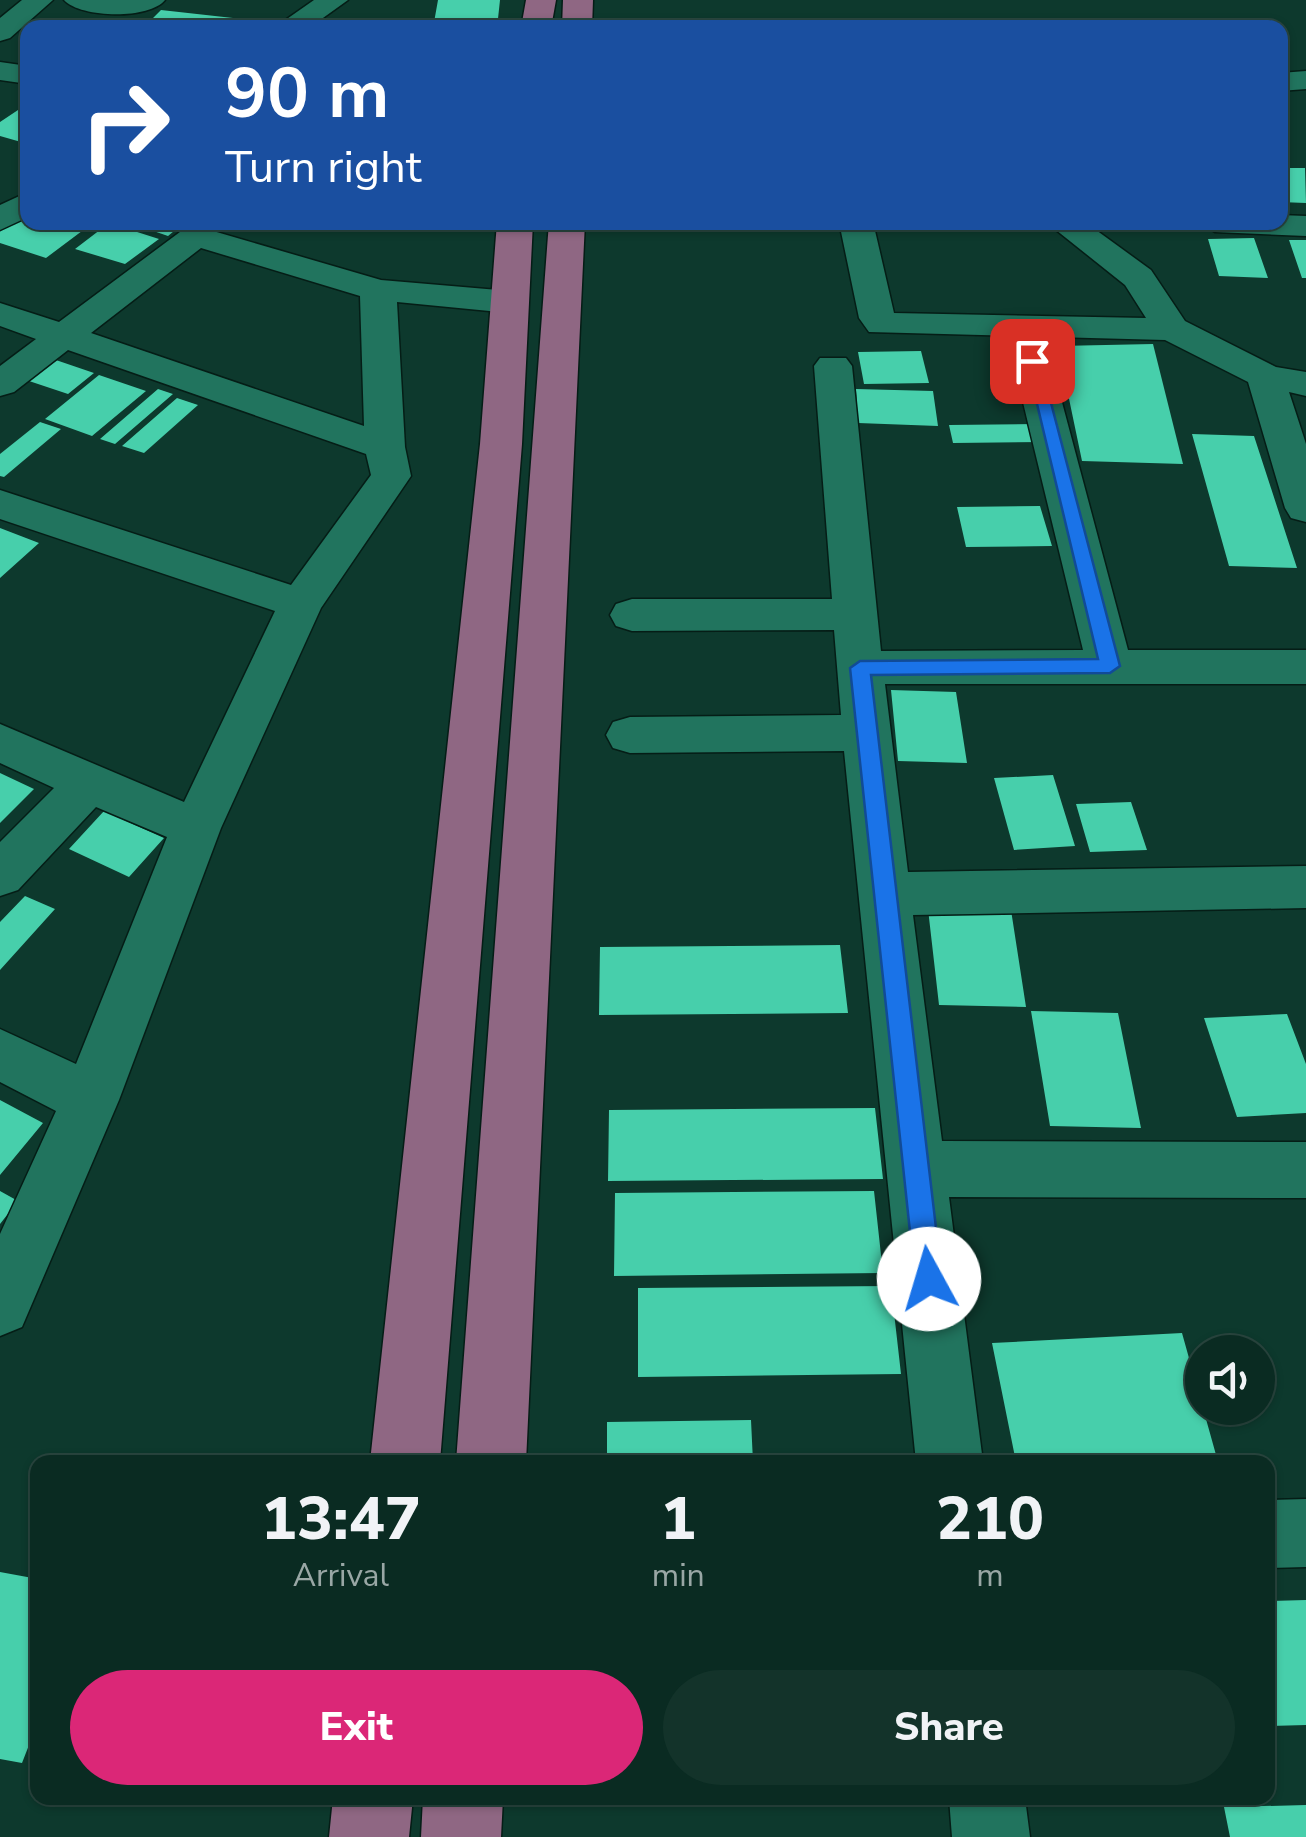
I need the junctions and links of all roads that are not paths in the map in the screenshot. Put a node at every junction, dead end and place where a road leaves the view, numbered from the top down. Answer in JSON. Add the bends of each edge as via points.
{"nodes":[{"id":1,"x":39,"y":0,"type":"edge"},
{"id":2,"x":78,"y":0,"type":"edge"},
{"id":3,"x":151,"y":0,"type":"edge"},
{"id":4,"x":334,"y":0,"type":"edge"},
{"id":5,"x":298,"y":20,"type":"edge"},
{"id":6,"x":0,"y":32,"type":"edge"},
{"id":7,"x":514,"y":230,"type":"edge"},
{"id":8,"x":567,"y":230,"type":"edge"},
{"id":9,"x":858,"y":230,"type":"edge"},
{"id":10,"x":1074,"y":230,"type":"edge"},
{"id":11,"x":378,"y":290,"type":"junction"},
{"id":12,"x":510,"y":302,"type":"junction"},
{"id":13,"x":0,"y":314,"type":"edge"},
{"id":14,"x":1172,"y":330,"type":"junction"},
{"id":15,"x":62,"y":336,"type":"junction"},
{"id":16,"x":1032,"y":361,"type":"dead end"},
{"id":17,"x":833,"y":366,"type":"dead end"},
{"id":18,"x":1265,"y":376,"type":"junction"},
{"id":19,"x":0,"y":384,"type":"edge"},
{"id":20,"x":1306,"y":384,"type":"edge"},
{"id":21,"x":385,"y":446,"type":"junction"},
{"id":22,"x":0,"y":504,"type":"edge"},
{"id":23,"x":1306,"y":508,"type":"edge"},
{"id":24,"x":300,"y":604,"type":"junction"},
{"id":25,"x":632,"y":614,"type":"dead end"},
{"id":26,"x":855,"y":614,"type":"junction"},
{"id":27,"x":1110,"y":666,"type":"junction"},
{"id":28,"x":1306,"y":667,"type":"edge"},
{"id":29,"x":860,"y":668,"type":"junction"},
{"id":30,"x":866,"y":734,"type":"junction"},
{"id":31,"x":630,"y":736,"type":"dead end"},
{"id":32,"x":0,"y":742,"type":"edge"},
{"id":33,"x":89,"y":783,"type":"junction"},
{"id":34,"x":196,"y":828,"type":"junction"},
{"id":35,"x":0,"y":875,"type":"edge"},
{"id":36,"x":1306,"y":887,"type":"edge"},
{"id":37,"x":885,"y":894,"type":"junction"},
{"id":38,"x":0,"y":1054,"type":"edge"},
{"id":39,"x":90,"y":1100,"type":"junction"},
{"id":40,"x":916,"y":1169,"type":"junction"},
{"id":41,"x":1306,"y":1170,"type":"edge"},
{"id":42,"x":0,"y":1305,"type":"edge"},
{"id":43,"x":405,"y":1455,"type":"edge"},
{"id":44,"x":491,"y":1455,"type":"edge"},
{"id":45,"x":948,"y":1455,"type":"edge"},
{"id":46,"x":1306,"y":1533,"type":"edge"},
{"id":47,"x":1275,"y":1534,"type":"edge"},
{"id":48,"x":372,"y":1805,"type":"edge"},
{"id":49,"x":463,"y":1805,"type":"edge"},
{"id":50,"x":987,"y":1805,"type":"edge"},
{"id":51,"x":369,"y":1837,"type":"edge"},
{"id":52,"x":461,"y":1837,"type":"edge"},
{"id":53,"x":991,"y":1837,"type":"edge"}],
"edges":[{"from":1,"to":6,"type":"street"},
{"from":2,"to":3,"type":"street","via":[[132,7]]},
{"from":4,"to":5,"type":"street"},
{"from":7,"to":12,"type":"main road"},
{"from":8,"to":44,"type":"main road"},
{"from":9,"to":14,"type":"street","via":[[882,324]]},
{"from":10,"to":14,"type":"street","via":[[1138,278]]},
{"from":11,"to":12,"type":"street"},
{"from":11,"to":15,"type":"street","via":[[196,236]]},
{"from":11,"to":21,"type":"street"},
{"from":12,"to":43,"type":"main road"},
{"from":13,"to":15,"type":"street"},
{"from":14,"to":18,"type":"street"},
{"from":15,"to":19,"type":"street"},
{"from":15,"to":21,"type":"street"},
{"from":16,"to":27,"type":"street"},
{"from":17,"to":26,"type":"street"},
{"from":18,"to":20,"type":"street"},
{"from":18,"to":23,"type":"street"},
{"from":21,"to":24,"type":"street","via":[[391,476]]},
{"from":22,"to":24,"type":"street"},
{"from":24,"to":34,"type":"street"},
{"from":25,"to":26,"type":"street"},
{"from":26,"to":29,"type":"street"},
{"from":27,"to":28,"type":"street"},
{"from":27,"to":29,"type":"street"},
{"from":29,"to":30,"type":"street"},
{"from":30,"to":31,"type":"street"},
{"from":30,"to":37,"type":"street"},
{"from":32,"to":33,"type":"street"},
{"from":33,"to":34,"type":"street"},
{"from":33,"to":35,"type":"street"},
{"from":34,"to":39,"type":"street"},
{"from":36,"to":37,"type":"street"},
{"from":37,"to":40,"type":"street"},
{"from":38,"to":39,"type":"street"},
{"from":39,"to":42,"type":"street"},
{"from":40,"to":41,"type":"street"},
{"from":40,"to":45,"type":"street"},
{"from":46,"to":47,"type":"street"},
{"from":48,"to":51,"type":"main road"},
{"from":49,"to":52,"type":"main road"},
{"from":50,"to":53,"type":"street"}]}
